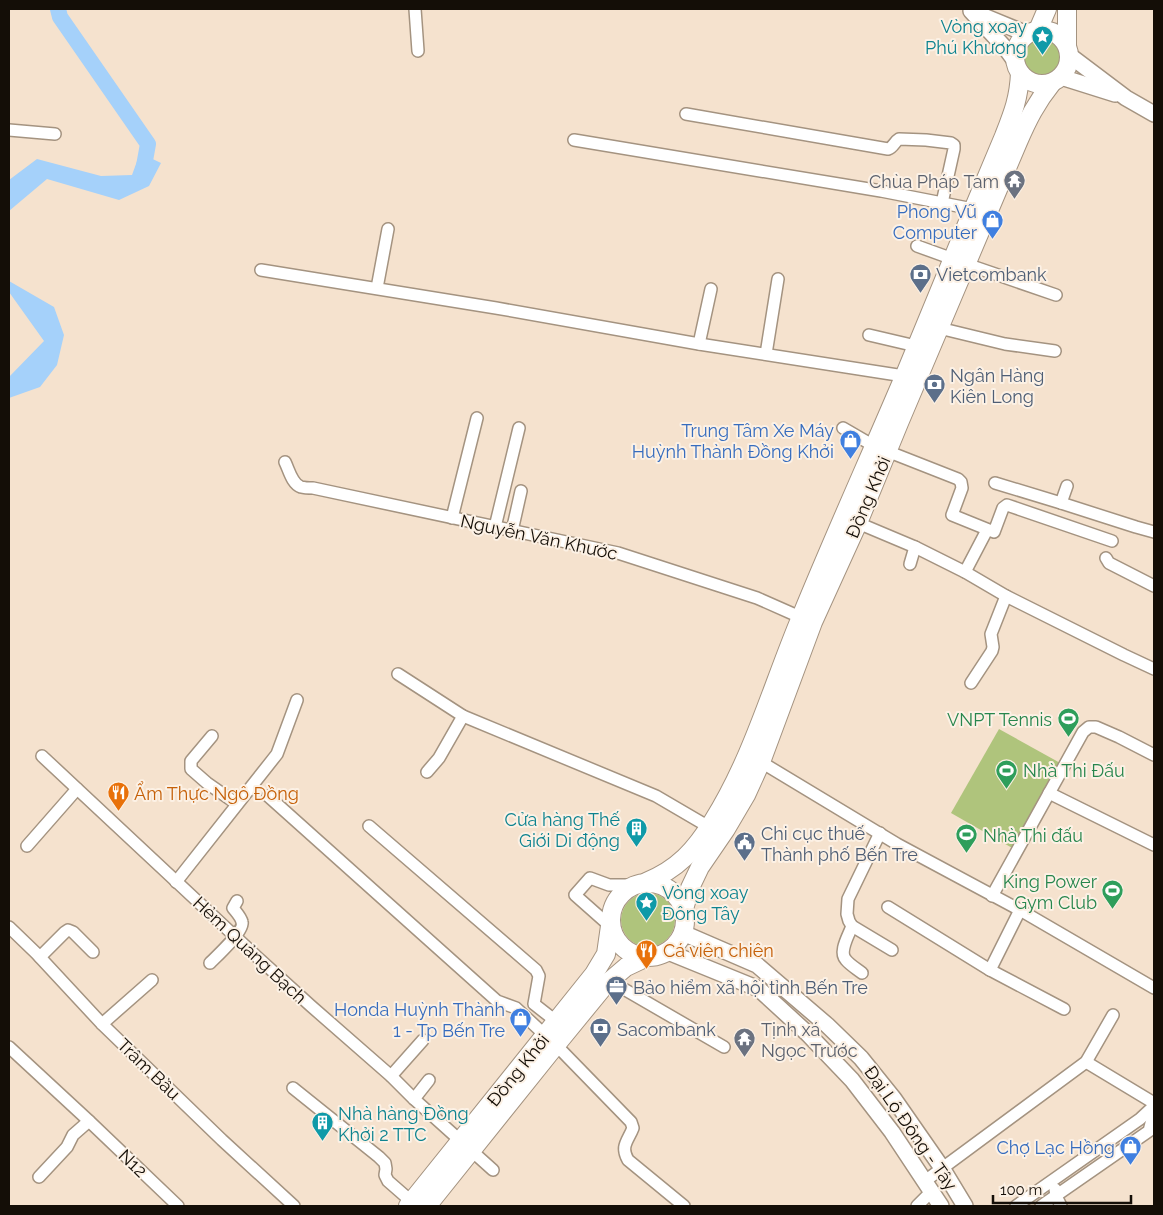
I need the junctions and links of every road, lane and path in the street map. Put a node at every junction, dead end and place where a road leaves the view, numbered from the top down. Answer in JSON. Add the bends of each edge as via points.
{"nodes":[{"id":1,"x":415,"y":9,"type":"edge"},
{"id":2,"x":1047,"y":9,"type":"edge"},
{"id":3,"x":1067,"y":9,"type":"edge"},
{"id":4,"x":969,"y":10,"type":"edge"},
{"id":5,"x":1032,"y":32,"type":"junction"},
{"id":6,"x":1068,"y":50,"type":"junction"},
{"id":7,"x":418,"y":51,"type":"dead end"},
{"id":8,"x":1018,"y":67,"type":"junction"},
{"id":9,"x":1056,"y":80,"type":"junction"},
{"id":10,"x":1126,"y":98,"type":"junction"},
{"id":11,"x":686,"y":114,"type":"dead end"},
{"id":12,"x":1154,"y":114,"type":"edge"},
{"id":13,"x":9,"y":130,"type":"edge"},
{"id":14,"x":55,"y":134,"type":"dead end"},
{"id":15,"x":574,"y":140,"type":"dead end"},
{"id":16,"x":942,"y":203,"type":"junction"},
{"id":17,"x":973,"y":209,"type":"junction"},
{"id":18,"x":388,"y":229,"type":"dead end"},
{"id":19,"x":917,"y":246,"type":"dead end"},
{"id":20,"x":959,"y":261,"type":"junction"},
{"id":21,"x":261,"y":270,"type":"dead end"},
{"id":22,"x":778,"y":279,"type":"dead end"},
{"id":23,"x":377,"y":288,"type":"junction"},
{"id":24,"x":712,"y":289,"type":"dead end"},
{"id":25,"x":1056,"y":295,"type":"dead end"},
{"id":26,"x":939,"y":328,"type":"junction"},
{"id":27,"x":869,"y":335,"type":"dead end"},
{"id":28,"x":699,"y":344,"type":"junction"},
{"id":29,"x":916,"y":346,"type":"junction"},
{"id":30,"x":1055,"y":351,"type":"dead end"},
{"id":31,"x":766,"y":354,"type":"junction"},
{"id":32,"x":904,"y":376,"type":"junction"},
{"id":33,"x":477,"y":418,"type":"dead end"},
{"id":34,"x":519,"y":428,"type":"dead end"},
{"id":35,"x":843,"y":428,"type":"dead end"},
{"id":36,"x":881,"y":449,"type":"junction"},
{"id":37,"x":285,"y":462,"type":"dead end"},
{"id":38,"x":995,"y":483,"type":"dead end"},
{"id":39,"x":1067,"y":486,"type":"dead end"},
{"id":40,"x":521,"y":491,"type":"dead end"},
{"id":41,"x":1061,"y":503,"type":"junction"},
{"id":42,"x":452,"y":518,"type":"junction"},
{"id":43,"x":858,"y":523,"type":"junction"},
{"id":44,"x":495,"y":527,"type":"junction"},
{"id":45,"x":987,"y":530,"type":"junction"},
{"id":46,"x":512,"y":531,"type":"junction"},
{"id":47,"x":1154,"y":532,"type":"edge"},
{"id":48,"x":1112,"y":540,"type":"dead end"},
{"id":49,"x":915,"y":548,"type":"junction"},
{"id":50,"x":1106,"y":558,"type":"dead end"},
{"id":51,"x":910,"y":564,"type":"dead end"},
{"id":52,"x":965,"y":572,"type":"junction"},
{"id":53,"x":1154,"y":586,"type":"edge"},
{"id":54,"x":1006,"y":596,"type":"junction"},
{"id":55,"x":800,"y":617,"type":"junction"},
{"id":56,"x":1154,"y":669,"type":"edge"},
{"id":57,"x":398,"y":674,"type":"dead end"},
{"id":58,"x":971,"y":683,"type":"dead end"},
{"id":59,"x":297,"y":700,"type":"dead end"},
{"id":60,"x":463,"y":716,"type":"junction"},
{"id":61,"x":212,"y":736,"type":"dead end"},
{"id":62,"x":1154,"y":755,"type":"edge"},
{"id":63,"x":42,"y":756,"type":"dead end"},
{"id":64,"x":761,"y":762,"type":"junction"},
{"id":65,"x":427,"y":772,"type":"dead end"},
{"id":66,"x":78,"y":789,"type":"junction"},
{"id":67,"x":1049,"y":794,"type":"junction"},
{"id":68,"x":268,"y":796,"type":"dead end"},
{"id":69,"x":237,"y":804,"type":"junction"},
{"id":70,"x":369,"y":826,"type":"dead end"},
{"id":71,"x":709,"y":827,"type":"junction"},
{"id":72,"x":880,"y":833,"type":"junction"},
{"id":73,"x":1154,"y":845,"type":"edge"},
{"id":74,"x":27,"y":846,"type":"dead end"},
{"id":75,"x":176,"y":882,"type":"junction"},
{"id":76,"x":640,"y":883,"type":"junction"},
{"id":77,"x":992,"y":896,"type":"junction"},
{"id":78,"x":236,"y":901,"type":"dead end"},
{"id":79,"x":888,"y":907,"type":"dead end"},
{"id":80,"x":684,"y":910,"type":"junction"},
{"id":81,"x":1020,"y":910,"type":"junction"},
{"id":82,"x":610,"y":926,"type":"junction"},
{"id":83,"x":852,"y":926,"type":"junction"},
{"id":84,"x":9,"y":927,"type":"edge"},
{"id":85,"x":683,"y":933,"type":"junction"},
{"id":86,"x":236,"y":936,"type":"junction"},
{"id":87,"x":892,"y":950,"type":"dead end"},
{"id":88,"x":93,"y":952,"type":"dead end"},
{"id":89,"x":668,"y":952,"type":"junction"},
{"id":90,"x":40,"y":957,"type":"junction"},
{"id":91,"x":646,"y":958,"type":"junction"},
{"id":92,"x":210,"y":963,"type":"dead end"},
{"id":93,"x":990,"y":970,"type":"junction"},
{"id":94,"x":862,"y":973,"type":"dead end"},
{"id":95,"x":152,"y":980,"type":"dead end"},
{"id":96,"x":610,"y":981,"type":"junction"},
{"id":97,"x":1154,"y":988,"type":"edge"},
{"id":98,"x":1064,"y":1010,"type":"dead end"},
{"id":99,"x":1112,"y":1015,"type":"dead end"},
{"id":100,"x":102,"y":1024,"type":"junction"},
{"id":101,"x":553,"y":1034,"type":"junction"},
{"id":102,"x":423,"y":1040,"type":"dead end"},
{"id":103,"x":9,"y":1047,"type":"edge"},
{"id":104,"x":724,"y":1048,"type":"dead end"},
{"id":105,"x":1086,"y":1062,"type":"junction"},
{"id":106,"x":391,"y":1076,"type":"junction"},
{"id":107,"x":429,"y":1080,"type":"dead end"},
{"id":108,"x":293,"y":1088,"type":"dead end"},
{"id":109,"x":414,"y":1099,"type":"junction"},
{"id":110,"x":1154,"y":1105,"type":"edge"},
{"id":111,"x":1154,"y":1112,"type":"edge"},
{"id":112,"x":89,"y":1120,"type":"junction"},
{"id":113,"x":466,"y":1145,"type":"junction"},
{"id":114,"x":942,"y":1168,"type":"junction"},
{"id":115,"x":493,"y":1170,"type":"dead end"},
{"id":116,"x":39,"y":1177,"type":"dead end"},
{"id":117,"x":1054,"y":1180,"type":"junction"},
{"id":118,"x":928,"y":1186,"type":"junction"},
{"id":119,"x":1058,"y":1201,"type":"edge"},
{"id":120,"x":416,"y":1205,"type":"edge"},
{"id":121,"x":178,"y":1206,"type":"edge"},
{"id":122,"x":294,"y":1206,"type":"edge"},
{"id":123,"x":684,"y":1206,"type":"edge"},
{"id":124,"x":917,"y":1206,"type":"edge"},
{"id":125,"x":941,"y":1206,"type":"edge"},
{"id":126,"x":965,"y":1206,"type":"edge"},
{"id":127,"x":1016,"y":1206,"type":"edge"},
{"id":128,"x":1041,"y":1206,"type":"edge"}],
"edges":[{"from":1,"to":7,"type":"street"},
{"from":2,"to":5,"type":"main road"},
{"from":3,"to":6,"type":"main road"},
{"from":4,"to":5,"type":"street"},
{"from":4,"to":8,"type":"street","via":[[1008,50]]},
{"from":5,"to":6,"type":"main road","via":[[1045,30],[1058,34]]},
{"from":5,"to":8,"type":"main road","via":[[1017,46]]},
{"from":6,"to":9,"type":"main road","via":[[1066,71]]},
{"from":6,"to":10,"type":"street"},
{"from":8,"to":9,"type":"main road","via":[[1025,78],[1038,84]]},
{"from":8,"to":17,"type":"main road","name":"Đồng Khởi","via":[[1016,106]]},
{"from":9,"to":10,"type":"street"},
{"from":9,"to":20,"type":"main road","name":"Đồng Khởi","via":[[1031,112]]},
{"from":10,"to":12,"type":"street"},
{"from":11,"to":16,"type":"street","via":[[888,150],[899,139],[951,143],[954,149]]},
{"from":13,"to":14,"type":"street"},
{"from":15,"to":16,"type":"street"},
{"from":16,"to":17,"type":"street"},
{"from":17,"to":20,"type":"main road","name":"Đồng Khởi"},
{"from":18,"to":23,"type":"street"},
{"from":19,"to":20,"type":"street"},
{"from":20,"to":25,"type":"street"},
{"from":20,"to":26,"type":"main road","name":"Đồng Khởi"},
{"from":20,"to":29,"type":"main road","name":"Đồng Khởi"},
{"from":21,"to":23,"type":"street"},
{"from":22,"to":31,"type":"street"},
{"from":23,"to":28,"type":"street"},
{"from":24,"to":28,"type":"street"},
{"from":26,"to":30,"type":"street","via":[[1005,344]]},
{"from":26,"to":36,"type":"main road","name":"Đồng Khởi"},
{"from":27,"to":29,"type":"street"},
{"from":28,"to":31,"type":"street"},
{"from":29,"to":32,"type":"main road","name":"Đồng Khởi"},
{"from":31,"to":32,"type":"street"},
{"from":32,"to":36,"type":"main road","name":"Đồng Khởi"},
{"from":33,"to":42,"type":"street"},
{"from":34,"to":44,"type":"street"},
{"from":35,"to":36,"type":"street"},
{"from":36,"to":43,"type":"main road","name":"Đồng Khởi"},
{"from":36,"to":45,"type":"street","via":[[958,479],[962,488],[952,515]]},
{"from":36,"to":55,"type":"main road","name":"Đồng Khởi"},
{"from":37,"to":42,"type":"street","name":"Nguyễn Văn Khước","via":[[294,482],[301,487]]},
{"from":38,"to":41,"type":"street"},
{"from":39,"to":41,"type":"street"},
{"from":40,"to":46,"type":"street"},
{"from":41,"to":47,"type":"street"},
{"from":42,"to":44,"type":"street","name":"Nguyễn Văn Khước"},
{"from":43,"to":49,"type":"street"},
{"from":43,"to":64,"type":"main road","name":"Đồng Khởi","via":[[813,622]]},
{"from":44,"to":46,"type":"street","name":"Nguyễn Văn Khước"},
{"from":45,"to":48,"type":"street","via":[[994,532],[1007,505]]},
{"from":45,"to":52,"type":"street"},
{"from":46,"to":55,"type":"street","name":"Nguyễn Văn Khước","via":[[618,554],[757,598]]},
{"from":49,"to":51,"type":"street"},
{"from":49,"to":52,"type":"street"},
{"from":50,"to":53,"type":"street"},
{"from":52,"to":54,"type":"street"},
{"from":54,"to":56,"type":"street"},
{"from":54,"to":58,"type":"street","via":[[991,634],[992,651]]},
{"from":55,"to":71,"type":"main road","name":"Đồng Khởi","via":[[748,756]]},
{"from":57,"to":60,"type":"street"},
{"from":59,"to":69,"type":"street","via":[[277,754]]},
{"from":60,"to":65,"type":"street","via":[[439,758]]},
{"from":60,"to":71,"type":"street","via":[[656,796]]},
{"from":61,"to":69,"type":"street","via":[[191,761],[191,769]]},
{"from":62,"to":67,"type":"street","via":[[1120,737],[1089,727],[1083,732]]},
{"from":63,"to":66,"type":"street","name":"Hẻm Quảng Bạch"},
{"from":64,"to":72,"type":"street"},
{"from":64,"to":80,"type":"main road","name":"Đồng Khởi","via":[[726,829],[700,867]]},
{"from":66,"to":74,"type":"street"},
{"from":66,"to":75,"type":"street","name":"Hẻm Quảng Bạch"},
{"from":67,"to":73,"type":"street"},
{"from":67,"to":77,"type":"street"},
{"from":68,"to":101,"type":"street","via":[[497,1001],[516,1008]]},
{"from":69,"to":75,"type":"street"},
{"from":70,"to":101,"type":"street","via":[[536,970],[539,976],[534,1004]]},
{"from":71,"to":76,"type":"main road","name":"Đồng Khởi","via":[[672,870]]},
{"from":72,"to":77,"type":"street"},
{"from":72,"to":83,"type":"street","via":[[848,900],[847,914]]},
{"from":75,"to":86,"type":"street","name":"Hẻm Quảng Bạch"},
{"from":76,"to":80,"type":"main road","via":[[659,884],[671,890]]},
{"from":76,"to":82,"type":"main road","via":[[623,891],[615,901]]},
{"from":76,"to":82,"type":"street","via":[[609,886],[590,878],[575,895]]},
{"from":77,"to":81,"type":"street"},
{"from":78,"to":86,"type":"street","via":[[233,908],[243,922]]},
{"from":79,"to":93,"type":"street"},
{"from":80,"to":85,"type":"main road"},
{"from":81,"to":93,"type":"street"},
{"from":81,"to":97,"type":"street"},
{"from":82,"to":91,"type":"main road","via":[[623,949]]},
{"from":82,"to":101,"type":"main road","name":"Đồng Khởi","via":[[606,954]]},
{"from":83,"to":87,"type":"street"},
{"from":83,"to":94,"type":"street","via":[[843,956]]},
{"from":84,"to":90,"type":"street","name":"Trâm Bầu"},
{"from":85,"to":89,"type":"main road"},
{"from":85,"to":114,"type":"street","name":"Đại Lộ Đông - Tây","via":[[757,965],[827,1025],[861,1058],[894,1099]]},
{"from":86,"to":92,"type":"street"},
{"from":86,"to":106,"type":"street","name":"Hẻm Quảng Bạch"},
{"from":88,"to":90,"type":"street","via":[[68,930]]},
{"from":89,"to":91,"type":"main road"},
{"from":89,"to":118,"type":"street","name":"Đại Lộ Đông - Tây","via":[[759,989],[852,1080]]},
{"from":90,"to":100,"type":"street","name":"Trâm Bầu"},
{"from":91,"to":96,"type":"main road","name":"Đồng Khởi","via":[[626,967]]},
{"from":93,"to":98,"type":"street"},
{"from":95,"to":100,"type":"street"},
{"from":96,"to":101,"type":"main road","name":"Đồng Khởi"},
{"from":96,"to":104,"type":"street"},
{"from":99,"to":105,"type":"street"},
{"from":100,"to":122,"type":"street","name":"Trâm Bầu"},
{"from":101,"to":113,"type":"main road","name":"Đồng Khởi"},
{"from":101,"to":123,"type":"street","via":[[631,1122],[633,1128],[624,1148],[628,1160]]},
{"from":102,"to":106,"type":"street"},
{"from":103,"to":112,"type":"street","name":"N12"},
{"from":105,"to":110,"type":"street"},
{"from":105,"to":114,"type":"street"},
{"from":106,"to":109,"type":"street","name":"Hẻm Quảng Bạch"},
{"from":107,"to":109,"type":"street"},
{"from":108,"to":120,"type":"street","via":[[379,1156],[385,1163],[388,1181]]},
{"from":109,"to":113,"type":"street","name":"Hẻm Quảng Bạch"},
{"from":110,"to":117,"type":"street","via":[[1140,1119]]},
{"from":111,"to":119,"type":"street","via":[[1149,1131]]},
{"from":112,"to":116,"type":"street"},
{"from":112,"to":121,"type":"street","name":"N12"},
{"from":113,"to":115,"type":"street","name":"Hẻm Quảng Bạch"},
{"from":113,"to":120,"type":"main road","name":"Đồng Khởi"},
{"from":114,"to":118,"type":"street"},
{"from":114,"to":126,"type":"street","name":"Đại Lộ Đông - Tây"},
{"from":117,"to":119,"type":"street"},
{"from":117,"to":127,"type":"street"},
{"from":118,"to":124,"type":"street"},
{"from":118,"to":125,"type":"street","name":"Đại Lộ Đông - Tây"},
{"from":119,"to":128,"type":"street"}]}
